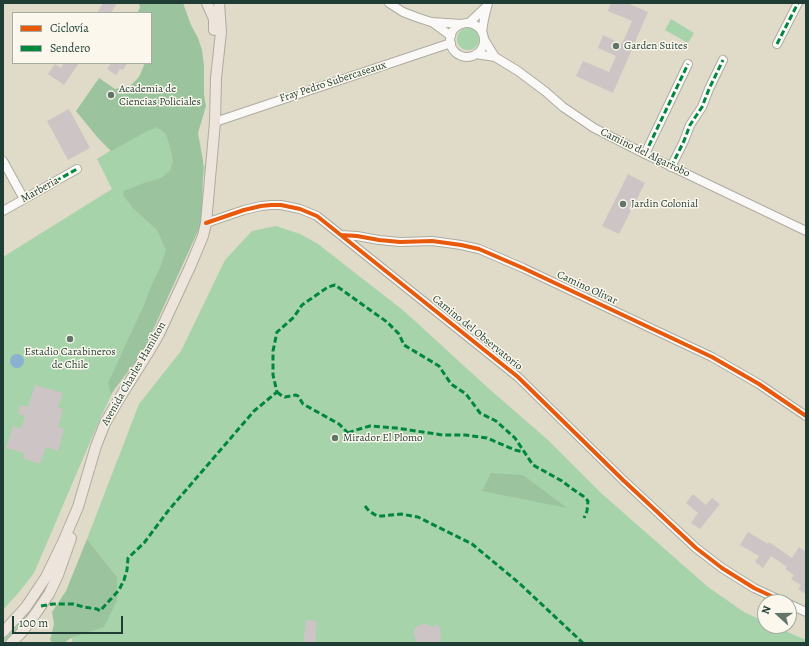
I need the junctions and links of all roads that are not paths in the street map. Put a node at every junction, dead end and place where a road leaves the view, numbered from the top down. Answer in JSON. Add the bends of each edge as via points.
{"nodes":[{"id":1,"x":208,"y":3,"type":"edge"},
{"id":2,"x":219,"y":3,"type":"edge"},
{"id":3,"x":389,"y":3,"type":"edge"},
{"id":4,"x":798,"y":3,"type":"edge"},
{"id":5,"x":487,"y":4,"type":"edge"},
{"id":6,"x":431,"y":22,"type":"junction"},
{"id":7,"x":466,"y":24,"type":"junction"},
{"id":8,"x":483,"y":36,"type":"junction"},
{"id":9,"x":451,"y":39,"type":"junction"},
{"id":10,"x":777,"y":44,"type":"dead end"},
{"id":11,"x":476,"y":54,"type":"junction"},
{"id":12,"x":495,"y":57,"type":"junction"},
{"id":13,"x":723,"y":60,"type":"dead end"},
{"id":14,"x":688,"y":64,"type":"dead end"},
{"id":15,"x":216,"y":78,"type":"junction"},
{"id":16,"x":215,"y":122,"type":"junction"},
{"id":17,"x":645,"y":154,"type":"junction"},
{"id":18,"x":3,"y":161,"type":"edge"},
{"id":19,"x":671,"y":167,"type":"junction"},
{"id":20,"x":77,"y":169,"type":"dead end"},
{"id":21,"x":24,"y":199,"type":"junction"},
{"id":22,"x":3,"y":211,"type":"edge"},
{"id":23,"x":206,"y":223,"type":"junction"},
{"id":24,"x":806,"y":231,"type":"edge"},
{"id":25,"x":341,"y":235,"type":"junction"},
{"id":26,"x":806,"y":416,"type":"edge"},
{"id":27,"x":78,"y":507,"type":"junction"},
{"id":28,"x":767,"y":594,"type":"edge"},
{"id":29,"x":3,"y":632,"type":"edge"},
{"id":30,"x":11,"y":643,"type":"edge"}],
"edges":[{"from":1,"to":15,"type":"main road","name":"Avenida Charles Hamilton","via":[[214,19]]},
{"from":2,"to":15,"type":"main road","name":"Avenida Charles Hamilton","via":[[221,32]]},
{"from":3,"to":6,"type":"street","via":[[416,18]]},
{"from":4,"to":10,"type":"street"},
{"from":5,"to":7,"type":"street"},
{"from":5,"to":8,"type":"street"},
{"from":6,"to":7,"type":"street"},
{"from":6,"to":9,"type":"street"},
{"from":7,"to":8,"type":"street","via":[[479,28]]},
{"from":7,"to":9,"type":"street","via":[[455,28]]},
{"from":8,"to":11,"type":"street","via":[[482,48]]},
{"from":8,"to":12,"type":"street","name":"Camino del Algarrobo"},
{"from":9,"to":11,"type":"street","via":[[452,48],[460,55]]},
{"from":9,"to":16,"type":"street","name":"Fray Pedro Subercaseaux"},
{"from":11,"to":12,"type":"street","name":"Camino del Algarrobo"},
{"from":12,"to":17,"type":"street","name":"Camino del Algarrobo","via":[[518,71],[594,128]]},
{"from":13,"to":19,"type":"street"},
{"from":14,"to":17,"type":"street"},
{"from":15,"to":16,"type":"main road","name":"Avenida Charles Hamilton"},
{"from":16,"to":23,"type":"main road","name":"Avenida Charles Hamilton"},
{"from":17,"to":19,"type":"street","name":"Camino del Algarrobo"},
{"from":18,"to":21,"type":"street"},
{"from":19,"to":24,"type":"street","name":"Camino del Algarrobo"},
{"from":20,"to":21,"type":"street","name":"Marberia"},
{"from":21,"to":22,"type":"street","name":"Marberia"},
{"from":23,"to":25,"type":"street","name":"Camino del Observatorio","via":[[252,207],[281,205],[317,216]]},
{"from":23,"to":27,"type":"main road","name":"Avenida Charles Hamilton","via":[[195,256],[159,334],[105,423]]},
{"from":25,"to":26,"type":"street","name":"Camino Olivar","via":[[400,242],[432,241],[479,249],[712,357],[759,384]]},
{"from":25,"to":28,"type":"street","name":"Camino del Observatorio","via":[[518,377],[696,548],[738,578]]},
{"from":27,"to":29,"type":"main road","name":"Avenida Charles Hamilton","via":[[46,577],[26,607]]},
{"from":27,"to":30,"type":"main road","name":"Avenida Charles Hamilton","via":[[68,548],[49,594],[30,622]]}]}
